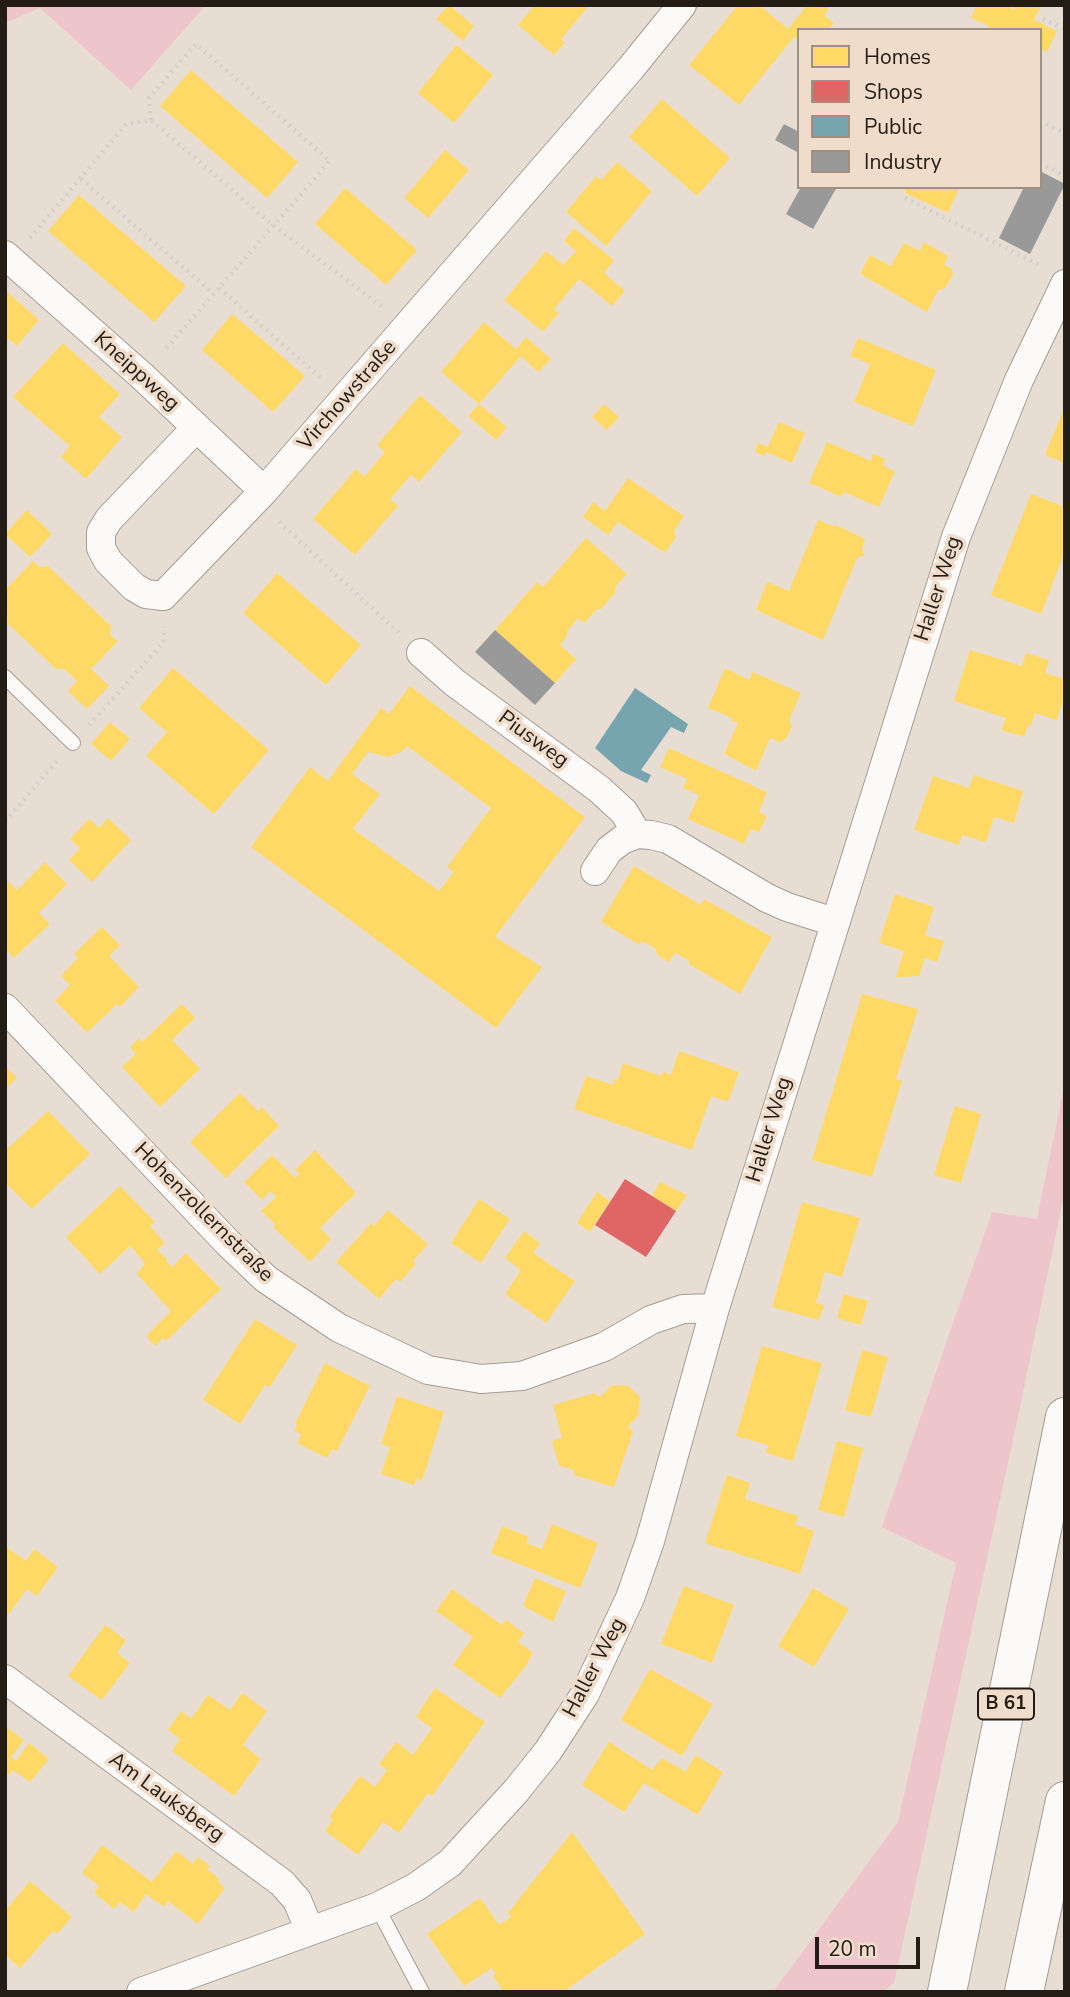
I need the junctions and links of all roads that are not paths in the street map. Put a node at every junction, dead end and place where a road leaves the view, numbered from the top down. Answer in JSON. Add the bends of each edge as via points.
{"nodes":[{"id":1,"x":682,"y":5,"type":"edge"},
{"id":2,"x":8,"y":258,"type":"edge"},
{"id":3,"x":1059,"y":278,"type":"edge"},
{"id":4,"x":196,"y":428,"type":"junction"},
{"id":5,"x":260,"y":495,"type":"junction"},
{"id":6,"x":421,"y":653,"type":"road end"},
{"id":7,"x":5,"y":677,"type":"edge"},
{"id":8,"x":73,"y":743,"type":"road end"},
{"id":9,"x":637,"y":834,"type":"junction"},
{"id":10,"x":595,"y":871,"type":"dead end"},
{"id":11,"x":834,"y":922,"type":"junction"},
{"id":12,"x":5,"y":1007,"type":"edge"},
{"id":13,"x":715,"y":1308,"type":"junction"},
{"id":14,"x":1065,"y":1417,"type":"edge"},
{"id":15,"x":5,"y":1679,"type":"edge"},
{"id":16,"x":1065,"y":1801,"type":"edge"},
{"id":17,"x":377,"y":1907,"type":"junction"},
{"id":18,"x":310,"y":1931,"type":"junction"},
{"id":19,"x":141,"y":1992,"type":"edge"},
{"id":20,"x":422,"y":1992,"type":"edge"},
{"id":21,"x":947,"y":1992,"type":"edge"},
{"id":22,"x":1024,"y":1992,"type":"edge"}],
"edges":[{"from":1,"to":5,"type":"street","name":"Virchowstraße"},
{"from":2,"to":4,"type":"street","name":"Kneippweg"},
{"from":3,"to":11,"type":"street","name":"Haller Weg","via":[[956,537]]},
{"from":4,"to":5,"type":"street","name":"Kneippweg"},
{"from":4,"to":5,"type":"street","name":"Virchowstraße","via":[[109,519],[101,532],[101,548],[108,561],[134,587],[163,596]]},
{"from":6,"to":9,"type":"street","name":"Piusweg","via":[[599,789],[624,812]]},
{"from":7,"to":8,"type":"lane"},
{"from":9,"to":10,"type":"street","via":[[609,850]]},
{"from":9,"to":11,"type":"street","via":[[668,839],[767,898]]},
{"from":11,"to":13,"type":"street","name":"Haller Weg"},
{"from":12,"to":13,"type":"street","name":"Hohenzollernstraße","via":[[266,1279],[339,1328],[428,1370],[481,1379],[522,1376],[604,1347],[651,1320],[683,1309]]},
{"from":13,"to":17,"type":"street","name":"Haller Weg","via":[[642,1564],[585,1694],[548,1751],[450,1863]]},
{"from":14,"to":21,"type":"highway","number":"B 61"},
{"from":15,"to":18,"type":"street","name":"Am Lauksberg","via":[[282,1883],[297,1900]]},
{"from":16,"to":22,"type":"highway"},
{"from":17,"to":18,"type":"street","name":"Haller Weg"},
{"from":17,"to":20,"type":"lane"},
{"from":18,"to":19,"type":"street","name":"Haller Weg"}]}
